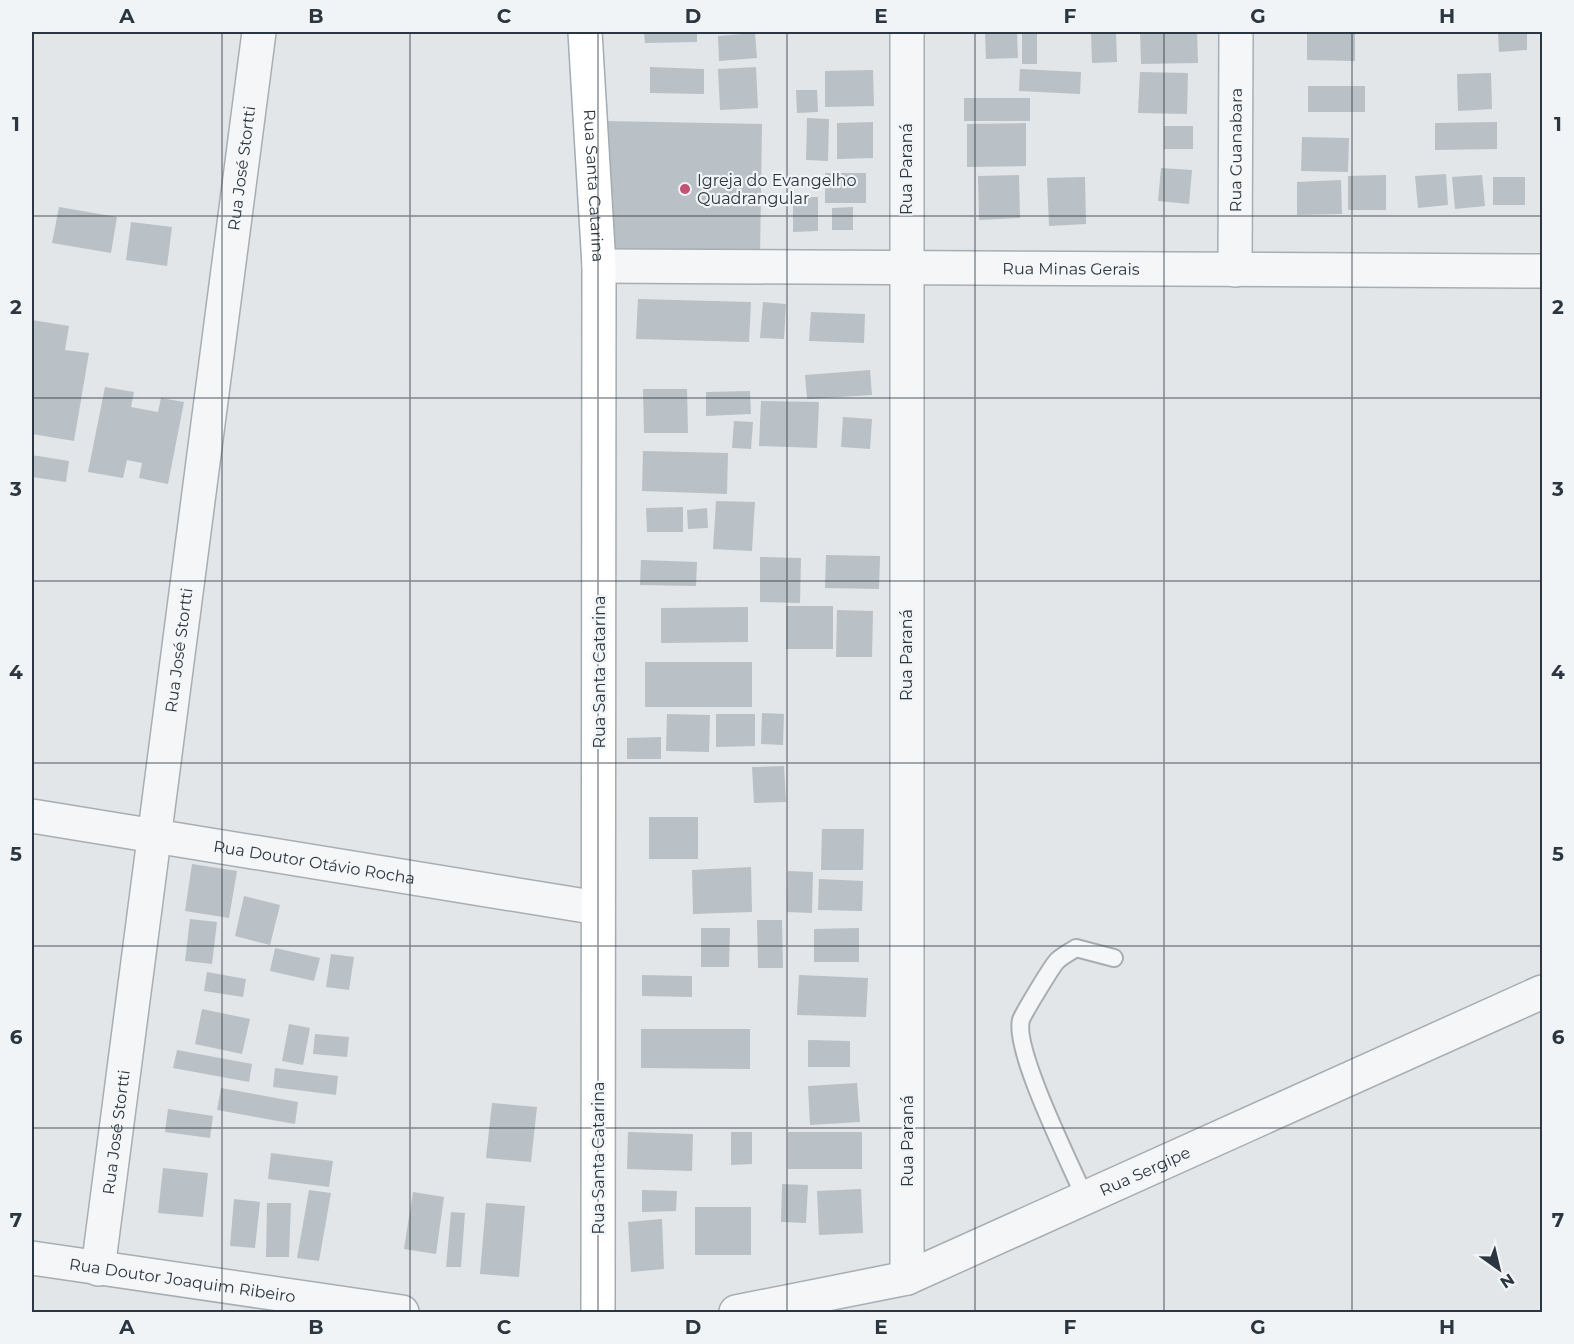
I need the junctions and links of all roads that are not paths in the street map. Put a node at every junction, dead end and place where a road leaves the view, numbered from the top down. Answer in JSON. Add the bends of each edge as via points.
{"nodes":[{"id":1,"x":259,"y":32,"type":"edge"},
{"id":2,"x":585,"y":32,"type":"edge"},
{"id":3,"x":907,"y":32,"type":"edge"},
{"id":4,"x":1236,"y":32,"type":"edge"},
{"id":5,"x":599,"y":266,"type":"junction"},
{"id":6,"x":906,"y":268,"type":"junction"},
{"id":7,"x":1235,"y":270,"type":"junction"},
{"id":8,"x":1542,"y":271,"type":"edge"},
{"id":9,"x":32,"y":816,"type":"edge"},
{"id":10,"x":152,"y":837,"type":"junction"},
{"id":11,"x":598,"y":908,"type":"junction"},
{"id":12,"x":1114,"y":958,"type":"dead end"},
{"id":13,"x":1542,"y":992,"type":"edge"},
{"id":14,"x":1085,"y":1198,"type":"junction"},
{"id":15,"x":32,"y":1258,"type":"edge"},
{"id":16,"x":98,"y":1269,"type":"junction"},
{"id":17,"x":907,"y":1278,"type":"junction"},
{"id":18,"x":402,"y":1312,"type":"edge"},
{"id":19,"x":598,"y":1312,"type":"edge"},
{"id":20,"x":736,"y":1312,"type":"edge"}],
"edges":[{"from":1,"to":10,"type":"street","name":"Rua José Stortti"},
{"from":2,"to":5,"type":"main road","name":"Rua Santa Catarina"},
{"from":3,"to":6,"type":"street","name":"Rua Paraná"},
{"from":4,"to":7,"type":"street","name":"Rua Guanabara"},
{"from":5,"to":6,"type":"street","name":"Rua Minas Gerais"},
{"from":5,"to":11,"type":"main road","name":"Rua Santa Catarina"},
{"from":6,"to":7,"type":"street","name":"Rua Minas Gerais"},
{"from":6,"to":17,"type":"street","name":"Rua Paraná"},
{"from":7,"to":8,"type":"street","name":"Rua Minas Gerais"},
{"from":9,"to":10,"type":"street","name":"Rua Doutor Otávio Rocha"},
{"from":10,"to":11,"type":"street","name":"Rua Doutor Otávio Rocha"},
{"from":10,"to":16,"type":"street","name":"Rua José Stortti"},
{"from":11,"to":19,"type":"main road","name":"Rua Santa Catarina"},
{"from":12,"to":14,"type":"lane","via":[[1076,948],[1057,962],[1021,1021],[1023,1045],[1036,1084]]},
{"from":13,"to":14,"type":"street","name":"Rua Sergipe"},
{"from":14,"to":17,"type":"street","name":"Rua Sergipe"},
{"from":15,"to":16,"type":"street","name":"Rua Doutor Joaquim Ribeiro"},
{"from":16,"to":18,"type":"street","name":"Rua Doutor Joaquim Ribeiro"},
{"from":17,"to":20,"type":"street","name":"Rua Sergipe"}]}
